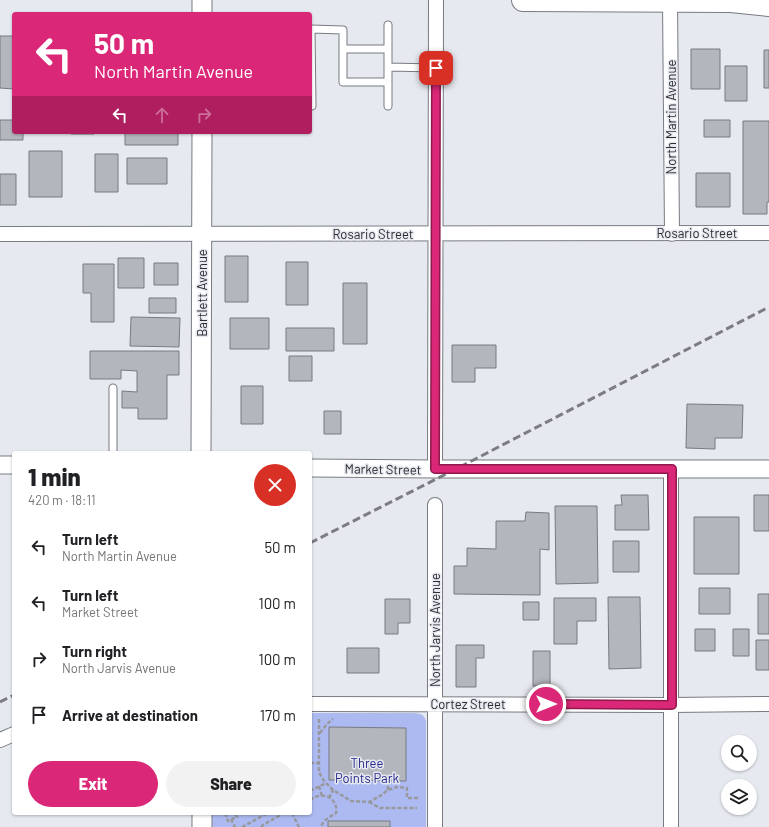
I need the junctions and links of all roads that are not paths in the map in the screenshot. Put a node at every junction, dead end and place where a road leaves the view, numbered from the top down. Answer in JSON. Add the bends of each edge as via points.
{"nodes":[{"id":1,"x":202,"y":0,"type":"edge"},
{"id":2,"x":436,"y":0,"type":"edge"},
{"id":3,"x":523,"y":0,"type":"edge"},
{"id":4,"x":572,"y":0,"type":"edge"},
{"id":5,"x":670,"y":0,"type":"edge"},
{"id":6,"x":769,"y":5,"type":"edge"},
{"id":7,"x":202,"y":12,"type":"edge"},
{"id":8,"x":388,"y":25,"type":"dead end"},
{"id":9,"x":312,"y":29,"type":"edge"},
{"id":10,"x":343,"y":49,"type":"junction"},
{"id":11,"x":388,"y":49,"type":"junction"},
{"id":12,"x":388,"y":67,"type":"junction"},
{"id":13,"x":436,"y":68,"type":"junction"},
{"id":14,"x":388,"y":82,"type":"junction"},
{"id":15,"x":388,"y":106,"type":"dead end"},
{"id":16,"x":202,"y":134,"type":"edge"},
{"id":17,"x":769,"y":233,"type":"edge"},
{"id":18,"x":0,"y":234,"type":"edge"},
{"id":19,"x":202,"y":234,"type":"junction"},
{"id":20,"x":436,"y":234,"type":"junction"},
{"id":21,"x":672,"y":234,"type":"junction"},
{"id":22,"x":113,"y":388,"type":"dead end"},
{"id":23,"x":113,"y":451,"type":"edge"},
{"id":24,"x":201,"y":451,"type":"edge"},
{"id":25,"x":0,"y":465,"type":"edge"},
{"id":26,"x":12,"y":465,"type":"edge"},
{"id":27,"x":312,"y":468,"type":"edge"},
{"id":28,"x":435,"y":469,"type":"junction"},
{"id":29,"x":672,"y":469,"type":"junction"},
{"id":30,"x":769,"y":469,"type":"edge"},
{"id":31,"x":435,"y":505,"type":"dead end"},
{"id":32,"x":312,"y":704,"type":"edge"},
{"id":33,"x":436,"y":704,"type":"junction"},
{"id":34,"x":769,"y":704,"type":"edge"},
{"id":35,"x":672,"y":705,"type":"junction"},
{"id":36,"x":12,"y":735,"type":"edge"},
{"id":37,"x":0,"y":740,"type":"edge"},
{"id":38,"x":202,"y":815,"type":"edge"},
{"id":39,"x":202,"y":827,"type":"edge"},
{"id":40,"x":435,"y":827,"type":"edge"},
{"id":41,"x":671,"y":827,"type":"edge"}],
"edges":[{"from":1,"to":7,"type":"main road"},
{"from":2,"to":13,"type":"street"},
{"from":3,"to":4,"type":"main road"},
{"from":4,"to":5,"type":"main road"},
{"from":5,"to":6,"type":"main road","via":[[731,1]]},
{"from":5,"to":21,"type":"street","name":"North Martin Avenue"},
{"from":8,"to":11,"type":"lane"},
{"from":9,"to":10,"type":"lane","via":[[343,30]]},
{"from":10,"to":11,"type":"lane"},
{"from":10,"to":14,"type":"lane","via":[[343,82]]},
{"from":11,"to":12,"type":"lane"},
{"from":12,"to":13,"type":"lane"},
{"from":12,"to":14,"type":"lane"},
{"from":13,"to":20,"type":"street"},
{"from":14,"to":15,"type":"lane"},
{"from":16,"to":19,"type":"main road","name":"Bartlett Avenue"},
{"from":17,"to":21,"type":"street","name":"Rosario Street"},
{"from":18,"to":19,"type":"street","name":"Rosario Street"},
{"from":19,"to":20,"type":"street","name":"Rosario Street"},
{"from":19,"to":24,"type":"main road","name":"Bartlett Avenue"},
{"from":20,"to":21,"type":"street","name":"Rosario Street"},
{"from":20,"to":28,"type":"street"},
{"from":22,"to":23,"type":"lane"},
{"from":25,"to":26,"type":"street"},
{"from":27,"to":28,"type":"street","name":"Market Street"},
{"from":28,"to":29,"type":"street","name":"Market Street"},
{"from":29,"to":30,"type":"street","name":"Market Street"},
{"from":29,"to":35,"type":"street"},
{"from":31,"to":33,"type":"street","name":"North Jarvis Avenue"},
{"from":32,"to":33,"type":"street","name":"Cortez Street"},
{"from":33,"to":35,"type":"street","name":"Cortez Street"},
{"from":33,"to":40,"type":"street","name":"North Jarvis Avenue"},
{"from":34,"to":35,"type":"street","name":"Cortez Street"},
{"from":35,"to":41,"type":"street"},
{"from":36,"to":37,"type":"street"},
{"from":38,"to":39,"type":"main road"}]}
